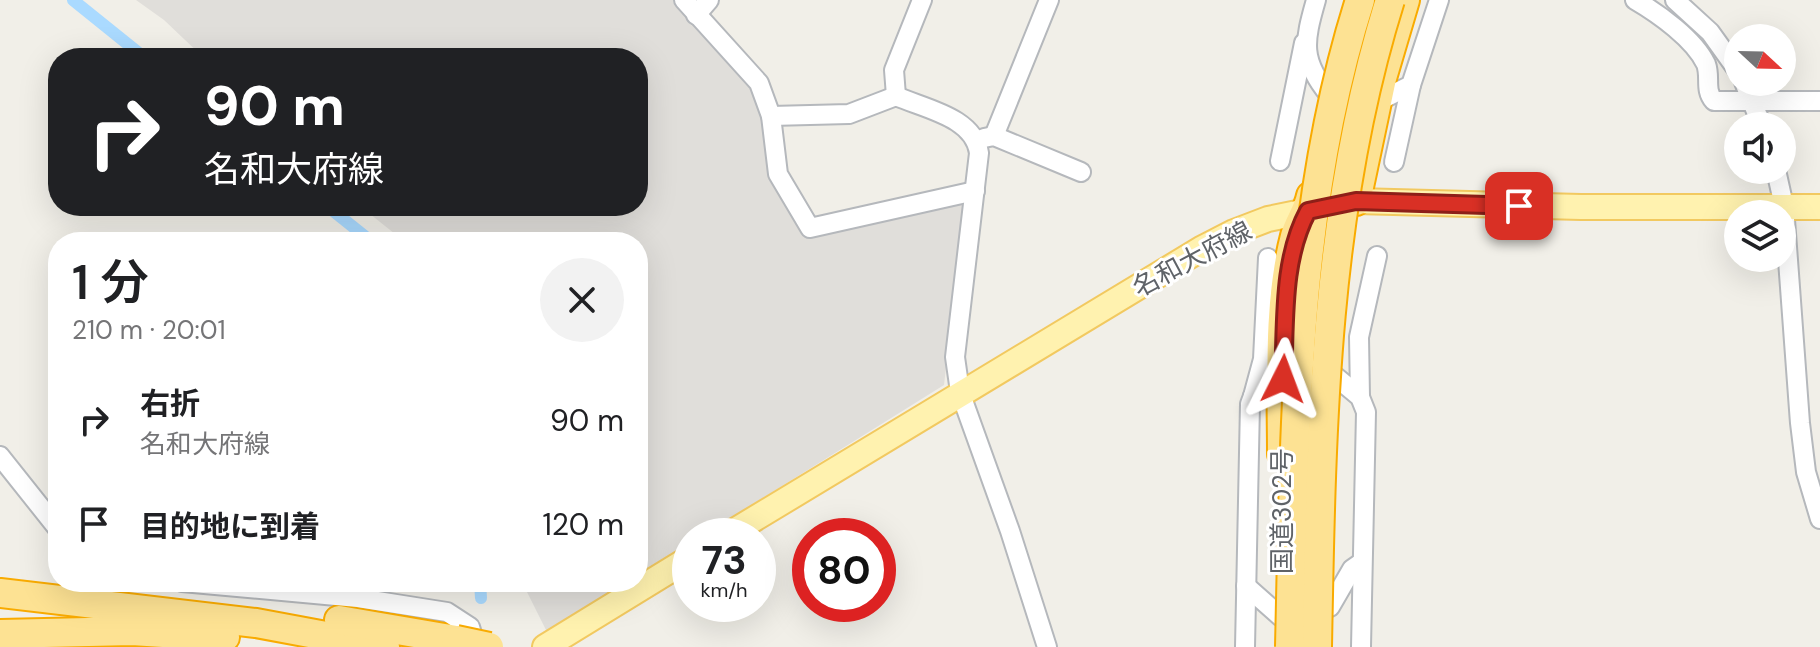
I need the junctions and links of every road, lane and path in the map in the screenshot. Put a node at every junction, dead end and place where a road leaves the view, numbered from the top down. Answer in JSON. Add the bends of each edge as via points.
{"nodes":[{"id":1,"x":684,"y":0,"type":"edge"},
{"id":2,"x":709,"y":0,"type":"edge"},
{"id":3,"x":922,"y":0,"type":"edge"},
{"id":4,"x":1049,"y":0,"type":"edge"},
{"id":5,"x":1316,"y":0,"type":"edge"},
{"id":6,"x":1358,"y":0,"type":"edge"},
{"id":7,"x":1390,"y":0,"type":"edge"},
{"id":8,"x":1405,"y":0,"type":"edge"},
{"id":9,"x":1439,"y":0,"type":"edge"},
{"id":10,"x":1635,"y":0,"type":"edge"},
{"id":11,"x":1675,"y":0,"type":"edge"},
{"id":12,"x":696,"y":15,"type":"junction"},
{"id":13,"x":1304,"y":43,"type":"junction"},
{"id":14,"x":1724,"y":52,"type":"edge"},
{"id":15,"x":1411,"y":85,"type":"junction"},
{"id":16,"x":896,"y":96,"type":"junction"},
{"id":17,"x":1330,"y":96,"type":"junction"},
{"id":18,"x":1751,"y":96,"type":"edge"},
{"id":19,"x":1820,"y":101,"type":"edge"},
{"id":20,"x":1377,"y":102,"type":"junction"},
{"id":21,"x":1755,"y":103,"type":"junction"},
{"id":22,"x":1758,"y":112,"type":"edge"},
{"id":23,"x":771,"y":116,"type":"junction"},
{"id":24,"x":985,"y":138,"type":"junction"},
{"id":25,"x":1280,"y":161,"type":"dead end"},
{"id":26,"x":1394,"y":162,"type":"dead end"},
{"id":27,"x":1081,"y":172,"type":"dead end"},
{"id":28,"x":975,"y":191,"type":"junction"},
{"id":29,"x":1356,"y":201,"type":"junction"},
{"id":30,"x":1724,"y":206,"type":"edge"},
{"id":31,"x":1796,"y":206,"type":"edge"},
{"id":32,"x":1820,"y":207,"type":"edge"},
{"id":33,"x":1308,"y":211,"type":"junction"},
{"id":34,"x":1377,"y":256,"type":"dead end"},
{"id":35,"x":1268,"y":258,"type":"dead end"},
{"id":36,"x":1789,"y":272,"type":"edge"},
{"id":37,"x":1283,"y":373,"type":"junction"},
{"id":38,"x":1336,"y":377,"type":"junction"},
{"id":39,"x":960,"y":392,"type":"junction"},
{"id":40,"x":1253,"y":396,"type":"junction"},
{"id":41,"x":1360,"y":397,"type":"junction"},
{"id":42,"x":0,"y":456,"type":"edge"},
{"id":43,"x":48,"y":516,"type":"edge"},
{"id":44,"x":755,"y":518,"type":"edge"},
{"id":45,"x":1820,"y":519,"type":"edge"},
{"id":46,"x":1362,"y":562,"type":"junction"},
{"id":47,"x":672,"y":569,"type":"edge"},
{"id":48,"x":648,"y":584,"type":"edge"},
{"id":49,"x":1246,"y":586,"type":"junction"},
{"id":50,"x":292,"y":592,"type":"edge"},
{"id":51,"x":635,"y":592,"type":"edge"},
{"id":52,"x":0,"y":593,"type":"edge"},
{"id":53,"x":112,"y":604,"type":"junction"},
{"id":54,"x":1330,"y":607,"type":"junction"},
{"id":55,"x":1281,"y":617,"type":"junction"},
{"id":56,"x":132,"y":631,"type":"junction"},
{"id":57,"x":0,"y":634,"type":"edge"},
{"id":58,"x":466,"y":644,"type":"edge"},
{"id":59,"x":213,"y":647,"type":"edge"},
{"id":60,"x":289,"y":647,"type":"edge"},
{"id":61,"x":385,"y":647,"type":"edge"},
{"id":62,"x":489,"y":647,"type":"edge"},
{"id":63,"x":545,"y":647,"type":"edge"},
{"id":64,"x":1047,"y":647,"type":"edge"},
{"id":65,"x":1245,"y":647,"type":"edge"},
{"id":66,"x":1281,"y":647,"type":"edge"},
{"id":67,"x":1290,"y":647,"type":"edge"},
{"id":68,"x":1317,"y":647,"type":"edge"},
{"id":69,"x":1328,"y":647,"type":"edge"},
{"id":70,"x":1361,"y":647,"type":"edge"}],
"edges":[{"from":1,"to":12,"type":"street"},
{"from":2,"to":12,"type":"street"},
{"from":3,"to":16,"type":"street","via":[[894,70]]},
{"from":4,"to":24,"type":"street"},
{"from":5,"to":13,"type":"street"},
{"from":6,"to":17,"type":"highway","name":"国道302号"},
{"from":6,"to":67,"type":"highway","bridge":true,"via":[[1331,112],[1307,272],[1296,426]]},
{"from":7,"to":68,"type":"highway","bridge":true,"via":[[1359,116],[1334,275],[1322,425]]},
{"from":8,"to":20,"type":"highway","name":"国道302号"},
{"from":9,"to":15,"type":"street"},
{"from":10,"to":21,"type":"street","via":[[1698,52],[1714,101]]},
{"from":11,"to":14,"type":"street"},
{"from":12,"to":23,"type":"street","via":[[759,83]]},
{"from":13,"to":17,"type":"street"},
{"from":13,"to":25,"type":"street"},
{"from":15,"to":20,"type":"street"},
{"from":15,"to":26,"type":"street"},
{"from":16,"to":23,"type":"street","via":[[849,114]]},
{"from":16,"to":24,"type":"street"},
{"from":17,"to":33,"type":"highway","name":"国道302号"},
{"from":18,"to":21,"type":"street"},
{"from":19,"to":21,"type":"street"},
{"from":20,"to":29,"type":"highway","name":"国道302号"},
{"from":21,"to":22,"type":"street"},
{"from":23,"to":28,"type":"street","via":[[778,174],[810,228]]},
{"from":24,"to":27,"type":"street"},
{"from":24,"to":28,"type":"street"},
{"from":28,"to":39,"type":"street","via":[[955,357]]},
{"from":29,"to":30,"type":"main road","name":"名和大府線"},
{"from":29,"to":33,"type":"main road","name":"名和大府線"},
{"from":29,"to":38,"type":"highway","name":"国道302号"},
{"from":31,"to":32,"type":"main road","name":"名和大府線"},
{"from":33,"to":37,"type":"highway","name":"国道302号","via":[[1295,234]]},
{"from":33,"to":39,"type":"main road","name":"名和大府線","via":[[1234,232]]},
{"from":34,"to":41,"type":"street","via":[[1359,337]]},
{"from":35,"to":40,"type":"street","via":[[1263,359]]},
{"from":36,"to":45,"type":"street","via":[[1806,472]]},
{"from":37,"to":40,"type":"street"},
{"from":37,"to":55,"type":"highway","name":"国道302号"},
{"from":38,"to":41,"type":"street"},
{"from":38,"to":54,"type":"highway","name":"国道302号"},
{"from":39,"to":44,"type":"main road","name":"名和大府線"},
{"from":39,"to":64,"type":"street"},
{"from":40,"to":49,"type":"street"},
{"from":41,"to":46,"type":"street","via":[[1366,412]]},
{"from":42,"to":43,"type":"street"},
{"from":46,"to":54,"type":"street","via":[[1352,569]]},
{"from":46,"to":70,"type":"street"},
{"from":47,"to":48,"type":"main road"},
{"from":49,"to":55,"type":"street"},
{"from":49,"to":65,"type":"street"},
{"from":50,"to":58,"type":"street","via":[[447,612],[470,627]]},
{"from":51,"to":63,"type":"main road"},
{"from":52,"to":53,"type":"highway"},
{"from":53,"to":58,"type":"highway","via":[[180,600],[378,625]]},
{"from":53,"to":61,"type":"highway"},
{"from":54,"to":69,"type":"highway","name":"国道302号"},
{"from":55,"to":66,"type":"highway","name":"国道302号"},
{"from":56,"to":57,"type":"highway"},
{"from":56,"to":59,"type":"highway"},
{"from":56,"to":60,"type":"highway"},
{"from":58,"to":62,"type":"highway","bridge":true}]}
